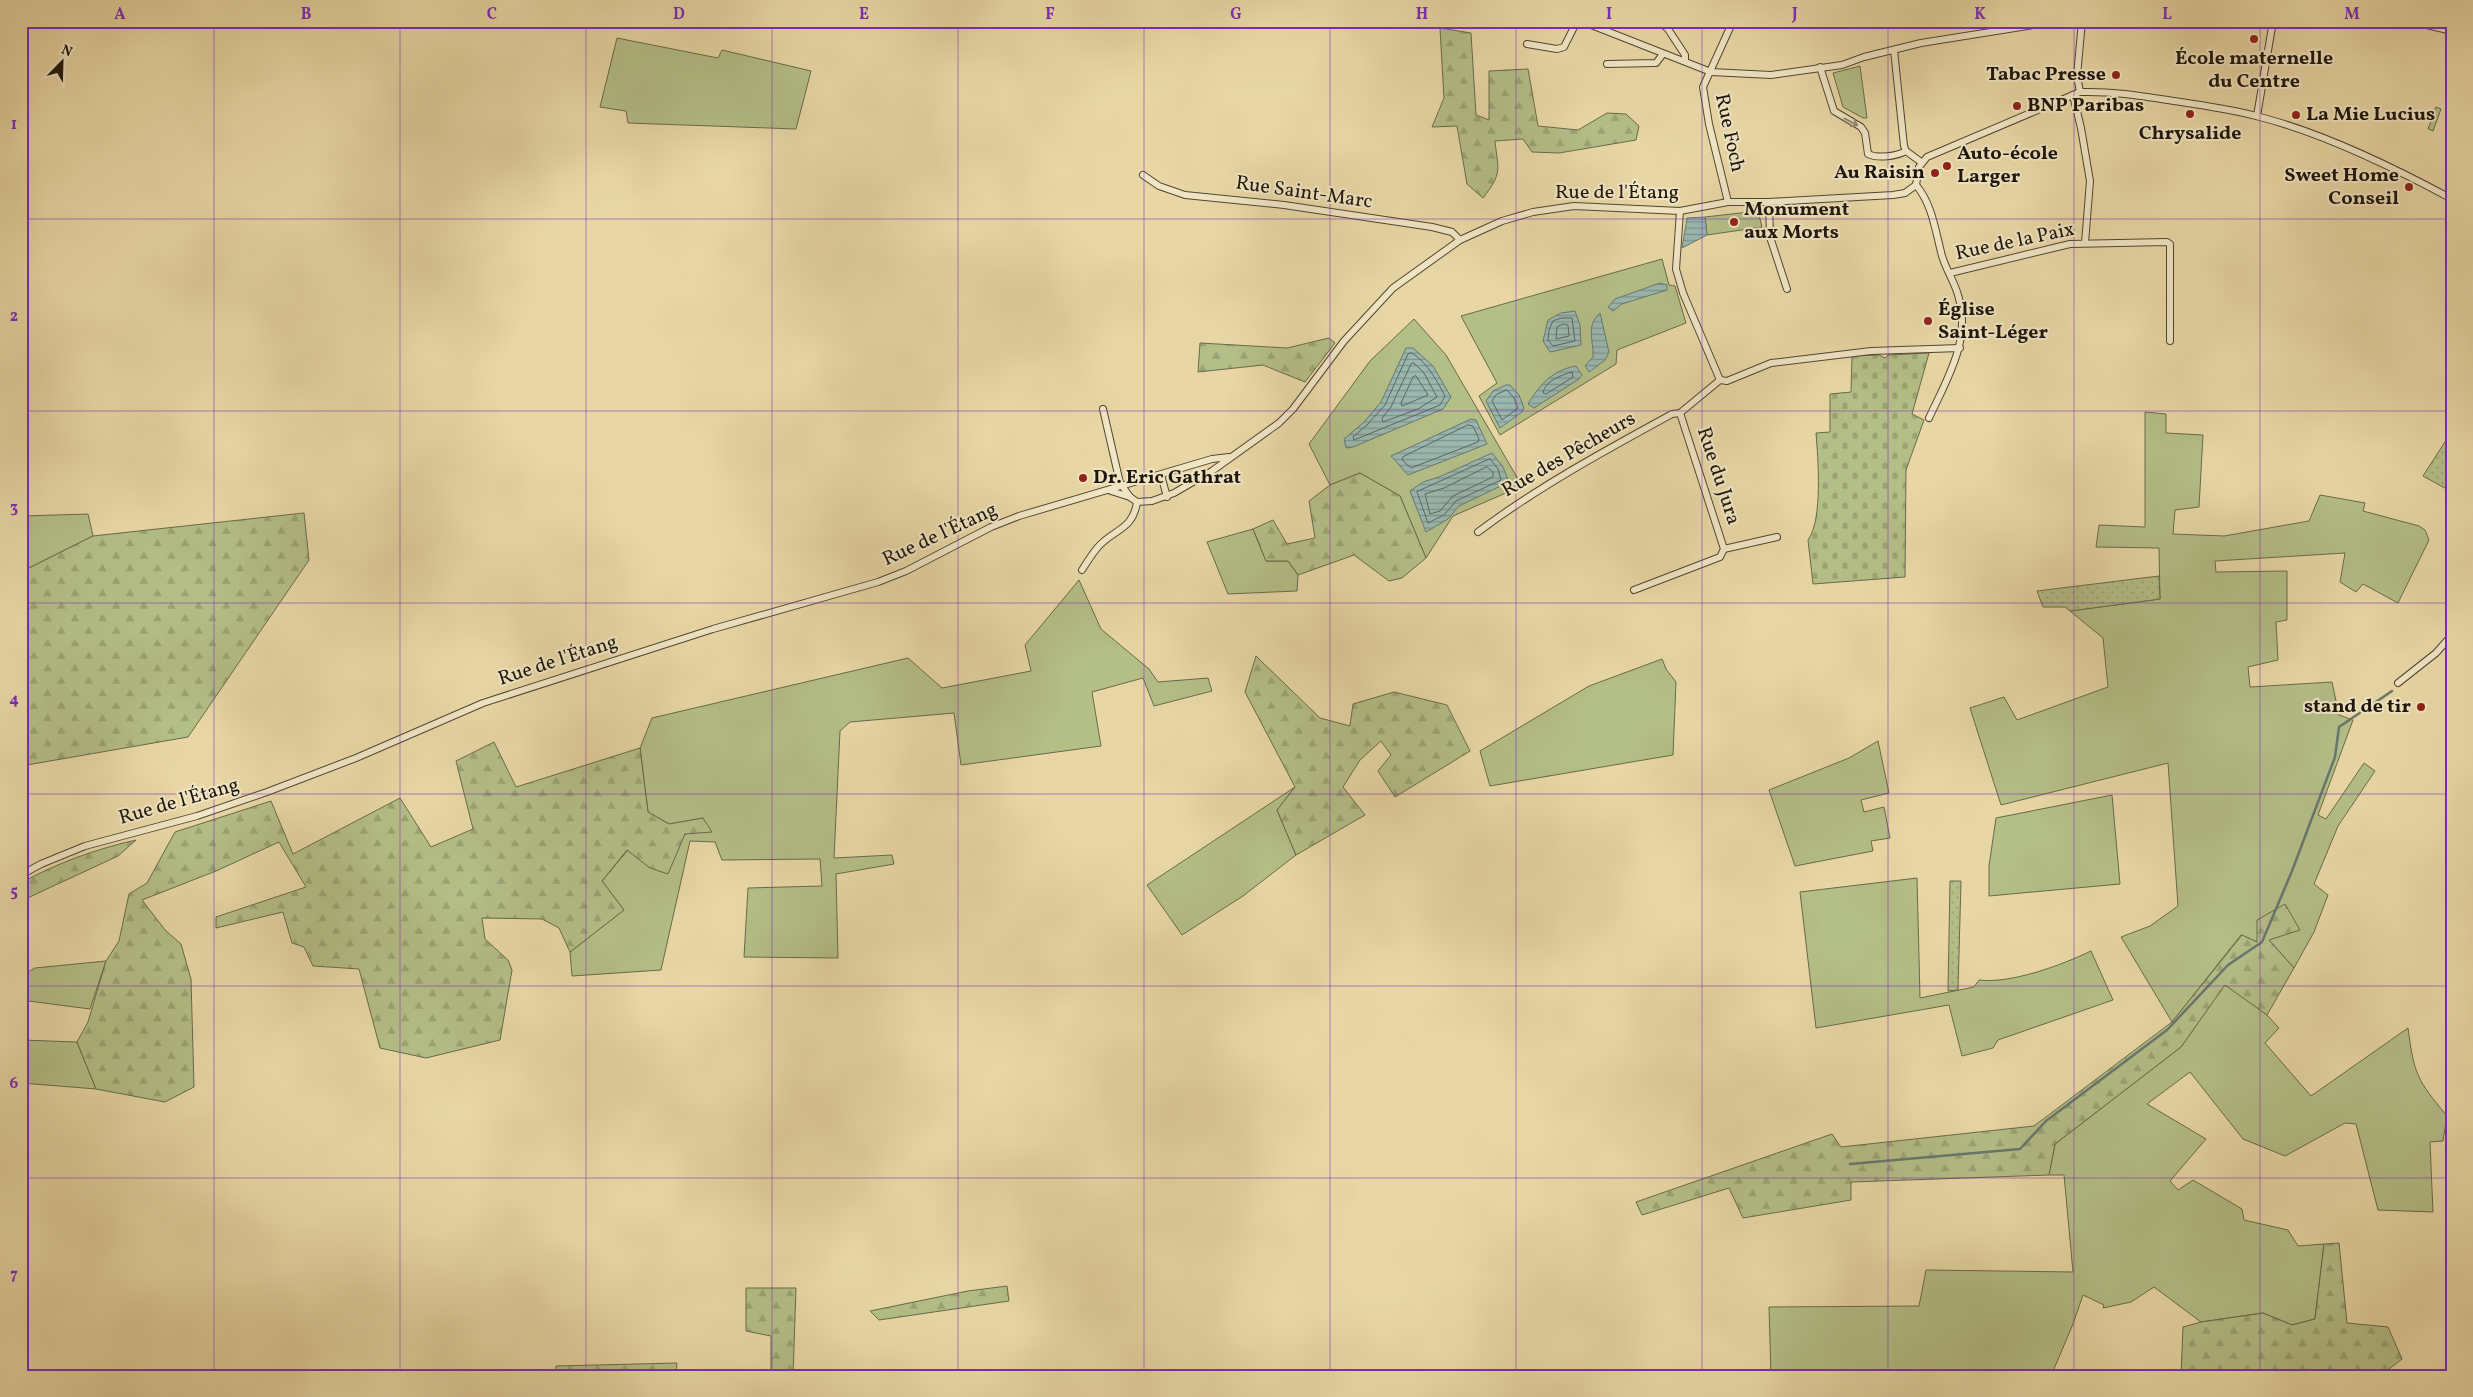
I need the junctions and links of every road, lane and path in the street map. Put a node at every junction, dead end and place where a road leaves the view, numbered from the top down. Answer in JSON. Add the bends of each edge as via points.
{"nodes":[{"id":1,"x":1577,"y":21,"type":"edge"},
{"id":2,"x":1581,"y":21,"type":"edge"},
{"id":3,"x":1659,"y":21,"type":"edge"},
{"id":4,"x":1733,"y":21,"type":"edge"},
{"id":5,"x":2060,"y":21,"type":"edge"},
{"id":6,"x":2082,"y":21,"type":"edge"},
{"id":7,"x":2274,"y":21,"type":"edge"},
{"id":8,"x":2410,"y":21,"type":"edge"},
{"id":9,"x":2452,"y":31,"type":"edge"},
{"id":10,"x":1527,"y":44,"type":"dead end"},
{"id":11,"x":1894,"y":50,"type":"junction"},
{"id":12,"x":1663,"y":54,"type":"junction"},
{"id":13,"x":1685,"y":61,"type":"junction"},
{"id":14,"x":1607,"y":64,"type":"dead end"},
{"id":15,"x":1820,"y":67,"type":"junction"},
{"id":16,"x":1711,"y":72,"type":"junction"},
{"id":17,"x":2080,"y":92,"type":"junction"},
{"id":18,"x":2073,"y":95,"type":"junction"},
{"id":19,"x":2257,"y":116,"type":"junction"},
{"id":20,"x":1906,"y":151,"type":"junction"},
{"id":21,"x":1921,"y":162,"type":"junction"},
{"id":22,"x":1143,"y":175,"type":"dead end"},
{"id":23,"x":1916,"y":185,"type":"junction"},
{"id":24,"x":2452,"y":199,"type":"edge"},
{"id":25,"x":1728,"y":202,"type":"junction"},
{"id":26,"x":1769,"y":202,"type":"junction"},
{"id":27,"x":1680,"y":211,"type":"junction"},
{"id":28,"x":1460,"y":240,"type":"junction"},
{"id":29,"x":2085,"y":243,"type":"junction"},
{"id":30,"x":1950,"y":273,"type":"junction"},
{"id":31,"x":1787,"y":289,"type":"dead end"},
{"id":32,"x":2170,"y":341,"type":"dead end"},
{"id":33,"x":1960,"y":348,"type":"junction"},
{"id":34,"x":1720,"y":380,"type":"junction"},
{"id":35,"x":1103,"y":409,"type":"dead end"},
{"id":36,"x":1680,"y":413,"type":"junction"},
{"id":37,"x":1929,"y":418,"type":"dead end"},
{"id":38,"x":1229,"y":457,"type":"junction"},
{"id":39,"x":1161,"y":475,"type":"junction"},
{"id":40,"x":1123,"y":486,"type":"junction"},
{"id":41,"x":1109,"y":491,"type":"junction"},
{"id":42,"x":1130,"y":497,"type":"junction"},
{"id":43,"x":1166,"y":497,"type":"junction"},
{"id":44,"x":1137,"y":502,"type":"junction"},
{"id":45,"x":1478,"y":532,"type":"dead end"},
{"id":46,"x":1777,"y":537,"type":"dead end"},
{"id":47,"x":1724,"y":549,"type":"junction"},
{"id":48,"x":1082,"y":570,"type":"dead end"},
{"id":49,"x":1634,"y":590,"type":"dead end"},
{"id":50,"x":2452,"y":635,"type":"edge"},
{"id":51,"x":2398,"y":683,"type":"dead end"},
{"id":52,"x":21,"y":875,"type":"edge"}],
"edges":[{"from":1,"to":10,"type":"street","via":[[1564,47],[1557,49]]},
{"from":2,"to":12,"type":"street"},
{"from":3,"to":13,"type":"street","via":[[1685,55]]},
{"from":4,"to":16,"type":"street","name":"Rue Foch"},
{"from":5,"to":11,"type":"street"},
{"from":6,"to":17,"type":"street","via":[[2077,76]]},
{"from":7,"to":19,"type":"street"},
{"from":8,"to":9,"type":"street"},
{"from":11,"to":15,"type":"street","via":[[1842,65]]},
{"from":11,"to":20,"type":"street"},
{"from":12,"to":13,"type":"street"},
{"from":12,"to":14,"type":"street","via":[[1656,63]]},
{"from":13,"to":16,"type":"street"},
{"from":15,"to":16,"type":"street","via":[[1772,75]]},
{"from":15,"to":20,"type":"street","one_way":true,"via":[[1834,111],[1861,127],[1868,154],[1900,154]]},
{"from":16,"to":25,"type":"street","name":"Rue Foch","via":[[1704,93]]},
{"from":17,"to":18,"type":"street"},
{"from":17,"to":19,"type":"street","via":[[2121,93]]},
{"from":18,"to":21,"type":"street"},
{"from":18,"to":29,"type":"street","via":[[2090,180]]},
{"from":19,"to":24,"type":"street","via":[[2316,135],[2426,184]]},
{"from":20,"to":21,"type":"street"},
{"from":21,"to":23,"type":"street"},
{"from":22,"to":28,"type":"street","name":"Rue Saint-Marc","via":[[1159,186],[1185,196],[1284,205],[1432,227],[1452,232]]},
{"from":23,"to":26,"type":"street","name":"Rue de l'Étang","via":[[1904,193],[1893,195]]},
{"from":23,"to":30,"type":"street","via":[[1927,200],[1942,256]]},
{"from":25,"to":26,"type":"street","name":"Rue de l'Étang"},
{"from":25,"to":27,"type":"street","name":"Rue de l'Étang"},
{"from":26,"to":31,"type":"street","via":[[1770,237]]},
{"from":27,"to":28,"type":"street","name":"Rue de l'Étang","via":[[1588,206],[1549,210],[1517,216]]},
{"from":27,"to":34,"type":"street","via":[[1676,269]]},
{"from":28,"to":38,"type":"street","name":"Rue de l'Étang","via":[[1393,288],[1344,340],[1293,409],[1279,423]]},
{"from":29,"to":30,"type":"street","name":"Rue de la Paix","via":[[2050,247]]},
{"from":29,"to":32,"type":"street","name":"Rue de la Paix","via":[[2170,244]]},
{"from":30,"to":33,"type":"street","via":[[1959,296]]},
{"from":33,"to":34,"type":"street","via":[[1843,354],[1771,364],[1727,381]]},
{"from":33,"to":37,"type":"street"},
{"from":34,"to":36,"type":"street","name":"Rue des Pêcheurs"},
{"from":35,"to":40,"type":"street"},
{"from":36,"to":45,"type":"street","name":"Rue des Pêcheurs","via":[[1672,414],[1584,464],[1506,511]]},
{"from":36,"to":47,"type":"street","name":"Rue du Jura"},
{"from":38,"to":39,"type":"street","name":"Rue de l'Étang"},
{"from":38,"to":43,"type":"street","name":"Rue de l'Étang","via":[[1212,471]]},
{"from":39,"to":40,"type":"street","name":"Rue de l'Étang"},
{"from":39,"to":43,"type":"street"},
{"from":40,"to":41,"type":"street","name":"Rue de l'Étang"},
{"from":40,"to":42,"type":"street"},
{"from":41,"to":42,"type":"street"},
{"from":41,"to":52,"type":"street","name":"Rue de l'Étang","via":[[1039,509],[990,527],[878,582],[713,629],[483,703],[267,792],[197,816],[85,846]]},
{"from":42,"to":44,"type":"street"},
{"from":43,"to":44,"type":"street","name":"Rue de l'Étang"},
{"from":44,"to":48,"type":"street","via":[[1126,527],[1099,546]]},
{"from":46,"to":47,"type":"street","name":"Rue du Jura"},
{"from":47,"to":49,"type":"street","name":"Rue du Jura","via":[[1720,557]]},
{"from":50,"to":51,"type":"street","via":[[2436,653]]}]}
